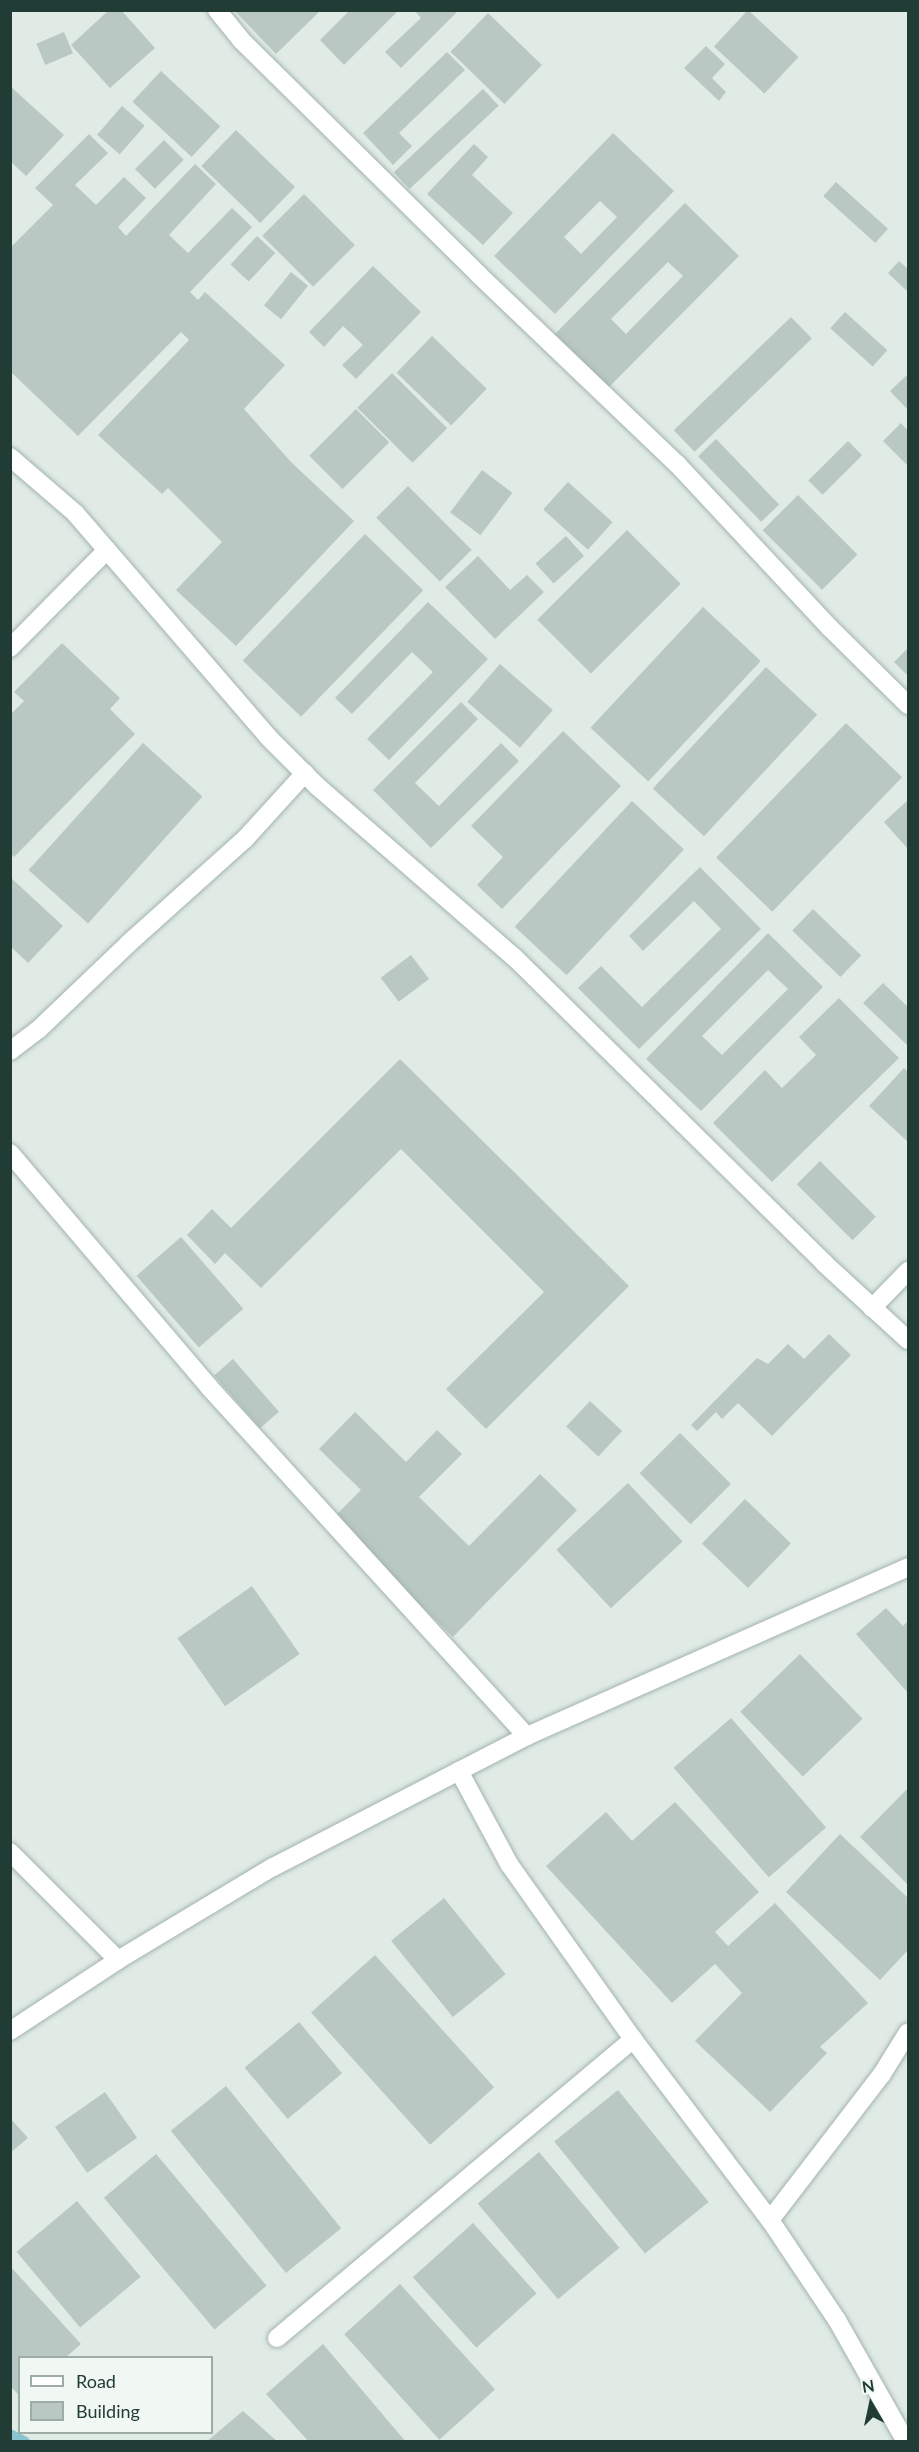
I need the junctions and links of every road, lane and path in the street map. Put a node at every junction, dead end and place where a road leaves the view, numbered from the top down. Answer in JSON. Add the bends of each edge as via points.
{"nodes":[{"id":1,"x":217,"y":10,"type":"edge"},
{"id":2,"x":10,"y":457,"type":"edge"},
{"id":3,"x":107,"y":550,"type":"junction"},
{"id":4,"x":10,"y":648,"type":"edge"},
{"id":5,"x":909,"y":705,"type":"edge"},
{"id":6,"x":305,"y":773,"type":"junction"},
{"id":7,"x":10,"y":1051,"type":"edge"},
{"id":8,"x":10,"y":1153,"type":"edge"},
{"id":9,"x":909,"y":1271,"type":"edge"},
{"id":10,"x":872,"y":1308,"type":"junction"},
{"id":11,"x":909,"y":1340,"type":"edge"},
{"id":12,"x":909,"y":1567,"type":"edge"},
{"id":13,"x":527,"y":1736,"type":"junction"},
{"id":14,"x":459,"y":1771,"type":"junction"},
{"id":15,"x":10,"y":1852,"type":"edge"},
{"id":16,"x":118,"y":1960,"type":"junction"},
{"id":17,"x":10,"y":2031,"type":"edge"},
{"id":18,"x":909,"y":2032,"type":"edge"},
{"id":19,"x":633,"y":2039,"type":"junction"},
{"id":20,"x":770,"y":2220,"type":"junction"},
{"id":21,"x":277,"y":2338,"type":"dead end"},
{"id":22,"x":906,"y":2442,"type":"edge"}],
"edges":[{"from":1,"to":5,"type":"street","via":[[242,40],[677,464],[805,602]]},
{"from":2,"to":3,"type":"street","via":[[75,513]]},
{"from":3,"to":4,"type":"street"},
{"from":3,"to":6,"type":"street","via":[[269,738]]},
{"from":6,"to":7,"type":"street","via":[[245,839],[38,1030]]},
{"from":6,"to":10,"type":"street","via":[[514,957]]},
{"from":8,"to":13,"type":"street","via":[[209,1387]]},
{"from":9,"to":10,"type":"street"},
{"from":10,"to":11,"type":"street"},
{"from":12,"to":13,"type":"street"},
{"from":13,"to":14,"type":"street"},
{"from":14,"to":16,"type":"street","via":[[273,1868]]},
{"from":14,"to":19,"type":"street","via":[[509,1864]]},
{"from":15,"to":16,"type":"street"},
{"from":16,"to":17,"type":"street"},
{"from":18,"to":20,"type":"street","via":[[882,2074]]},
{"from":19,"to":20,"type":"street"},
{"from":19,"to":21,"type":"street"},
{"from":20,"to":22,"type":"street","via":[[837,2320]]}]}
